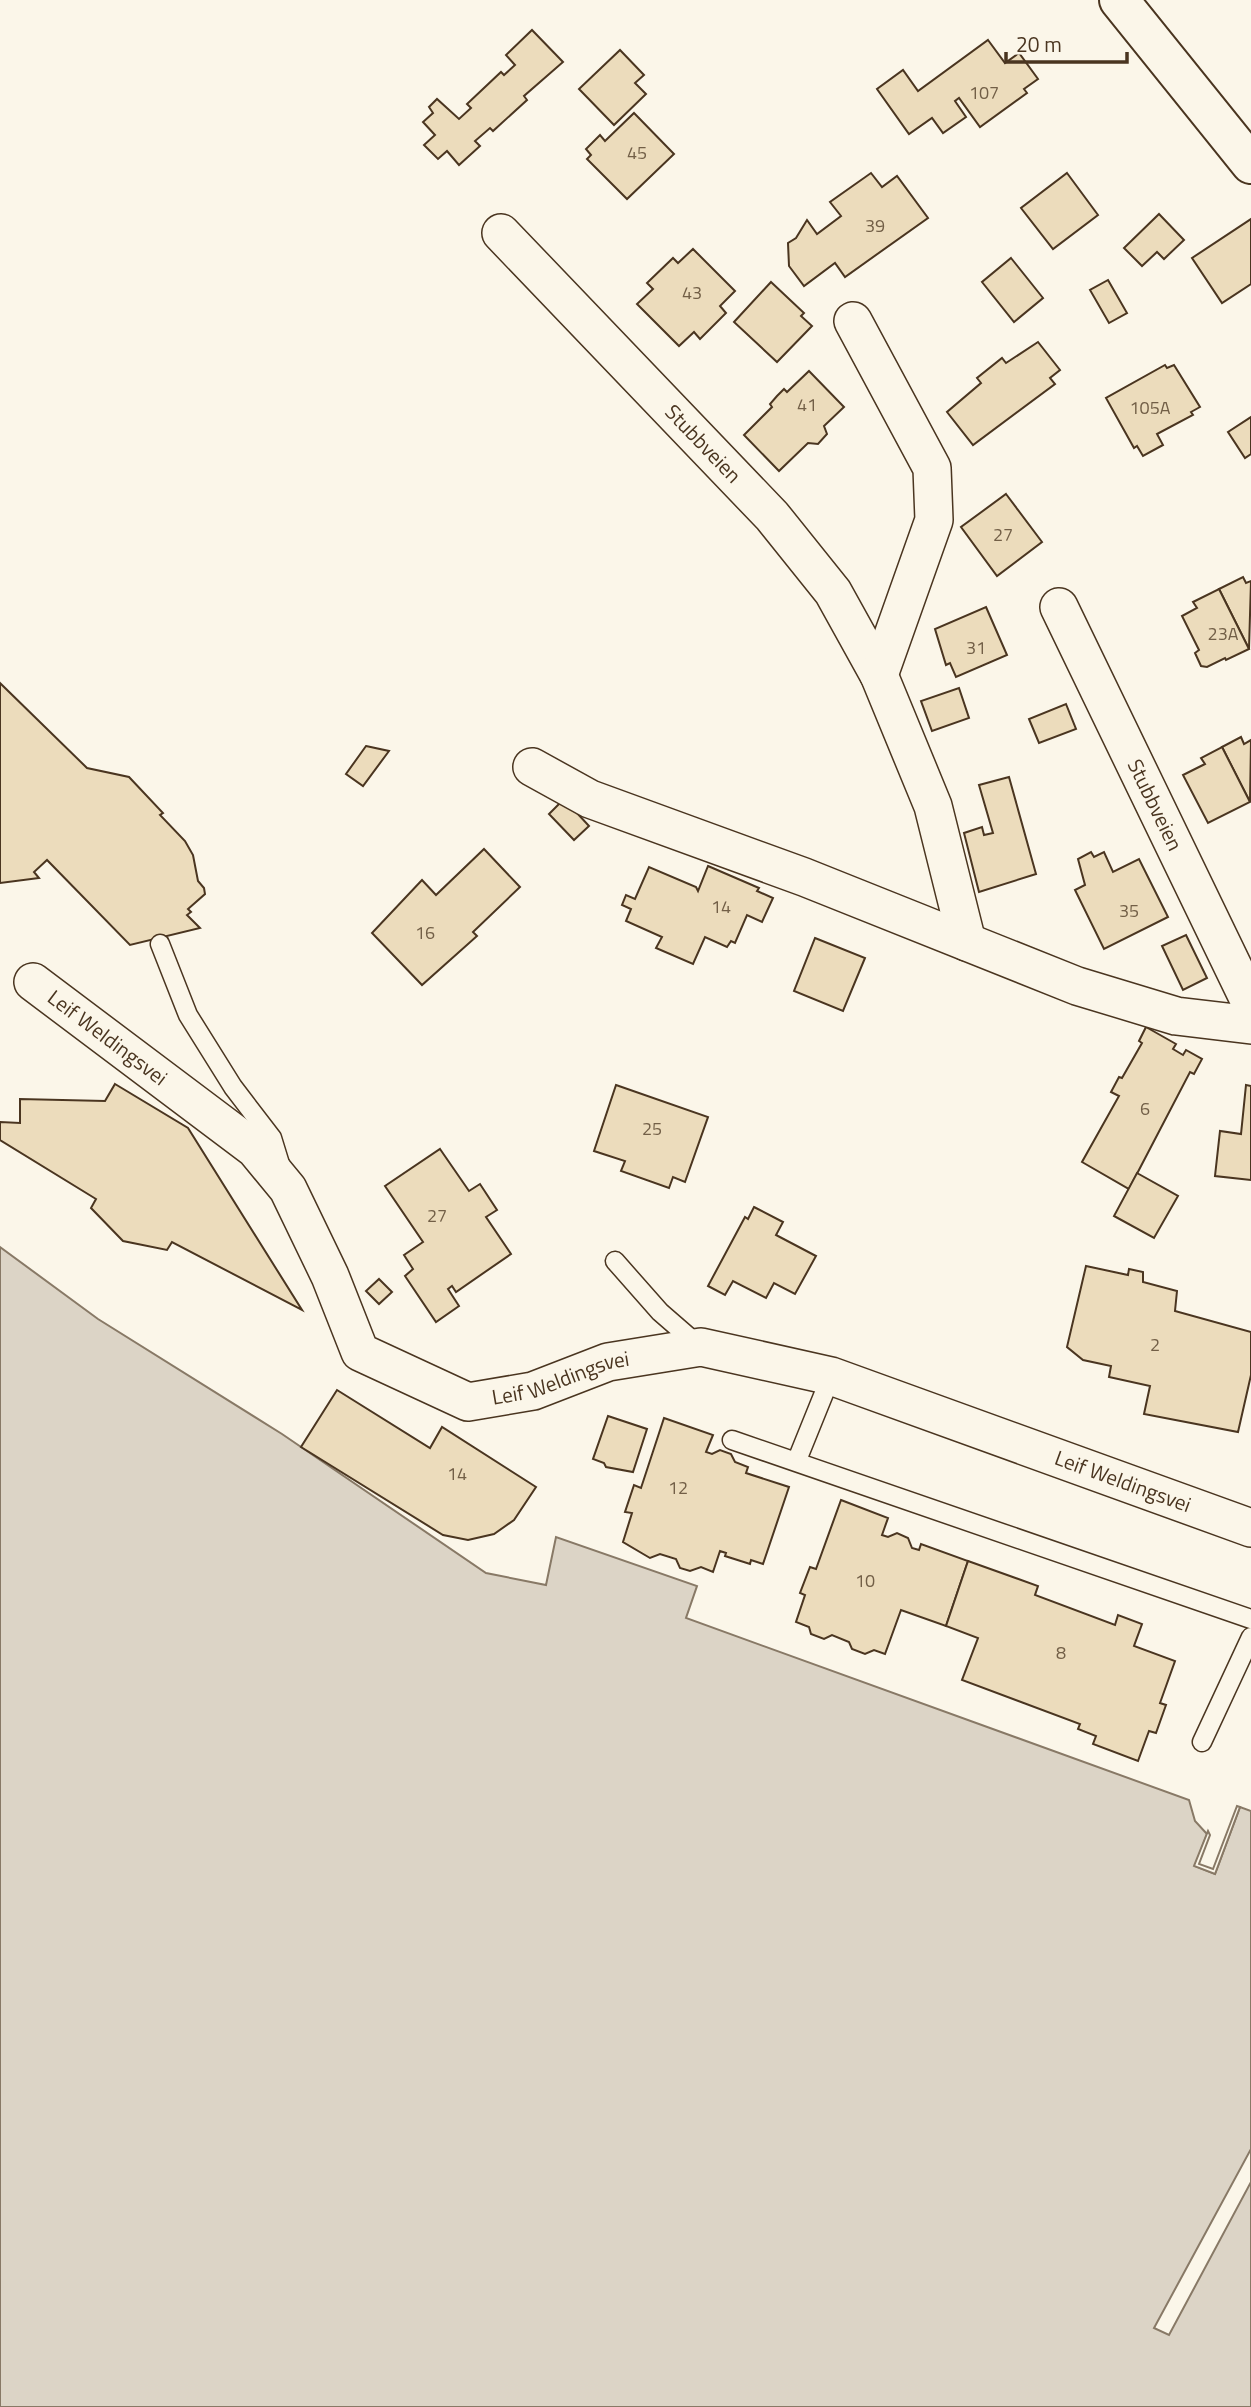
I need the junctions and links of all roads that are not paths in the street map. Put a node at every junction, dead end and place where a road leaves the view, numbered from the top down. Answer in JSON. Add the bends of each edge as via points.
{"nodes":[{"id":1,"x":1119,"y":0,"type":"edge"},
{"id":2,"x":1251,"y":163,"type":"edge"},
{"id":3,"x":502,"y":233,"type":"dead end"},
{"id":4,"x":853,"y":321,"type":"dead end"},
{"id":5,"x":1059,"y":607,"type":"dead end"},
{"id":6,"x":879,"y":675,"type":"junction"},
{"id":7,"x":533,"y":767,"type":"dead end"},
{"id":8,"x":967,"y":942,"type":"junction"},
{"id":9,"x":160,"y":944,"type":"dead end"},
{"id":10,"x":33,"y":982,"type":"dead end"},
{"id":11,"x":1251,"y":1004,"type":"edge"},
{"id":12,"x":1251,"y":1025,"type":"edge"},
{"id":13,"x":288,"y":1189,"type":"junction"},
{"id":14,"x":615,"y":1261,"type":"dead end"},
{"id":15,"x":701,"y":1348,"type":"junction"},
{"id":16,"x":831,"y":1376,"type":"junction"},
{"id":17,"x":732,"y":1440,"type":"dead end"},
{"id":18,"x":797,"y":1460,"type":"junction"},
{"id":19,"x":1251,"y":1528,"type":"edge"},
{"id":20,"x":1251,"y":1619,"type":"edge"},
{"id":21,"x":1251,"y":1637,"type":"edge"},
{"id":22,"x":1202,"y":1742,"type":"dead end"}],
"edges":[{"from":1,"to":2,"type":"main road"},
{"from":3,"to":6,"type":"street","name":"Stubbveien","via":[[772,516],[833,592]]},
{"from":4,"to":6,"type":"street","via":[[932,468],[934,520]]},
{"from":5,"to":11,"type":"street","name":"Stubbveien"},
{"from":6,"to":8,"type":"street","name":"Stubbveien","via":[[933,806]]},
{"from":7,"to":8,"type":"street","via":[[590,799]]},
{"from":8,"to":12,"type":"street","via":[[1077,986],[1176,1016]]},
{"from":9,"to":13,"type":"lane","via":[[188,1015],[272,1138]]},
{"from":10,"to":13,"type":"street","name":"Leif Weldingsvei","via":[[255,1149]]},
{"from":13,"to":15,"type":"street","name":"Leif Weldingsvei","via":[[360,1352],[468,1402],[533,1391],[608,1362]]},
{"from":14,"to":15,"type":"lane","via":[[660,1312]]},
{"from":15,"to":16,"type":"street","name":"Leif Weldingsvei"},
{"from":16,"to":18,"type":"lane"},
{"from":16,"to":19,"type":"street","name":"Leif Weldingsvei"},
{"from":17,"to":18,"type":"lane"},
{"from":18,"to":20,"type":"lane"},
{"from":21,"to":22,"type":"lane"}]}
